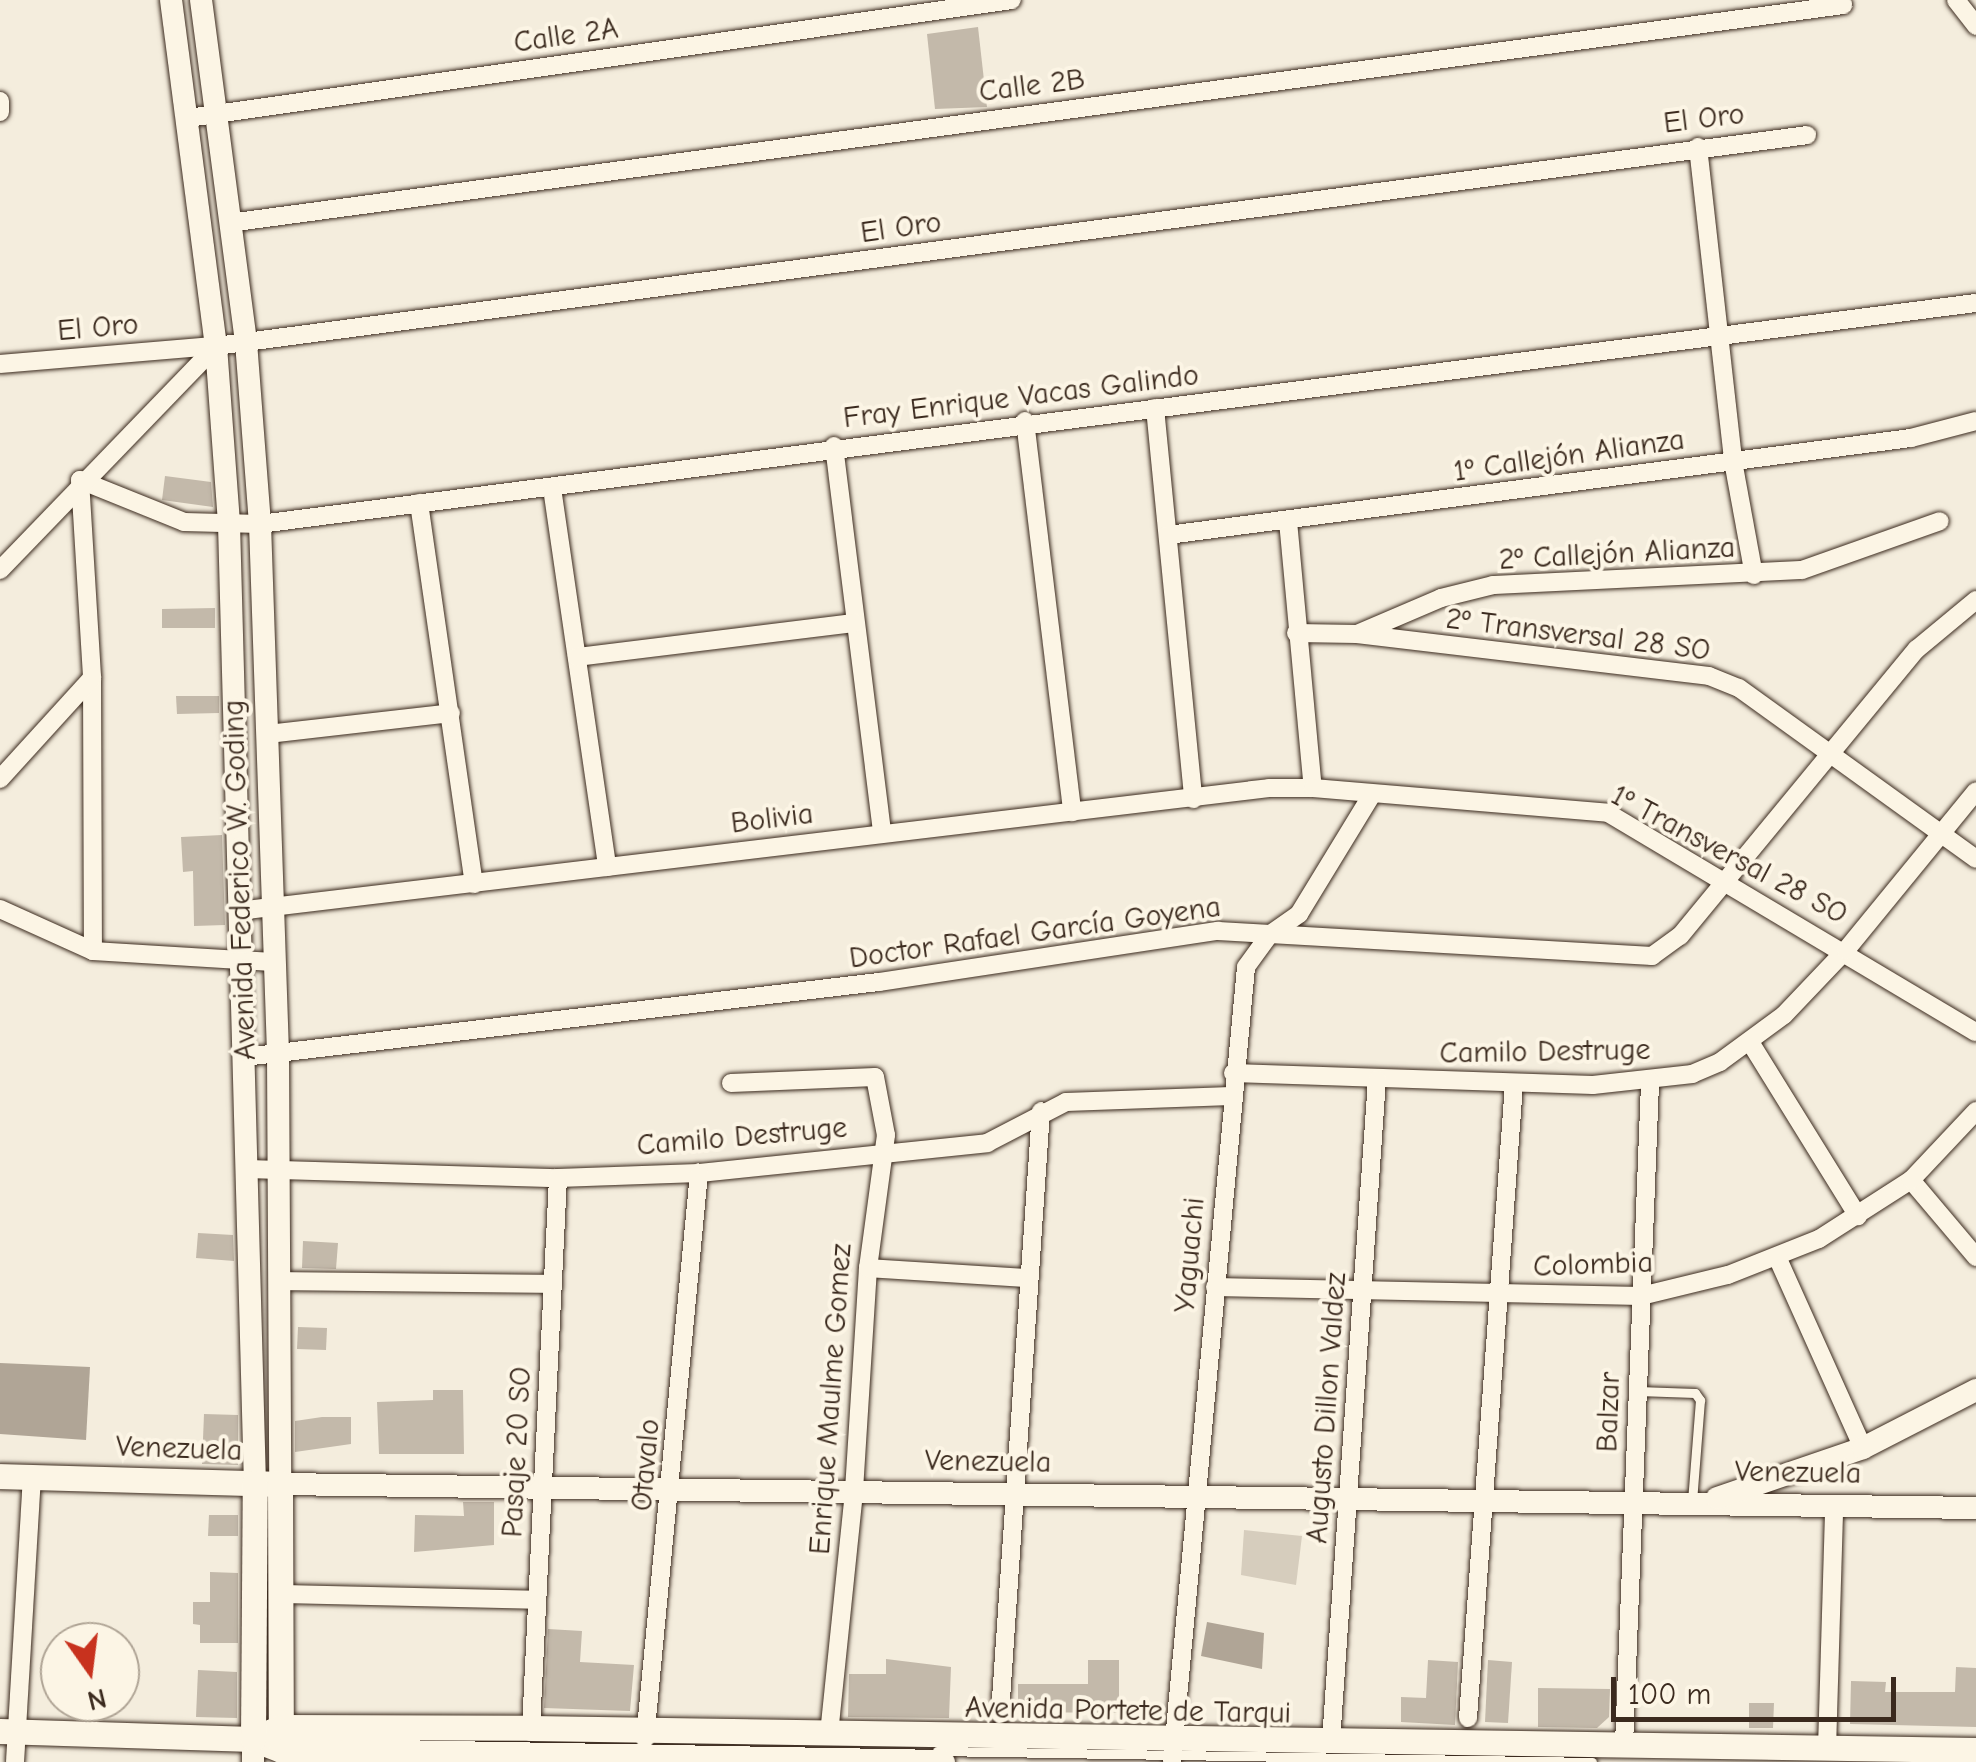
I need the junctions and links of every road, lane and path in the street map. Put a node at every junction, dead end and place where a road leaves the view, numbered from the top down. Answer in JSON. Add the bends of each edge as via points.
{"nodes":[{"id":1,"x":171,"y":0,"type":"edge"},
{"id":2,"x":201,"y":0,"type":"edge"},
{"id":3,"x":1012,"y":0,"type":"edge"},
{"id":4,"x":1956,"y":0,"type":"edge"},
{"id":5,"x":1844,"y":5,"type":"dead end"},
{"id":6,"x":1976,"y":26,"type":"edge"},
{"id":7,"x":0,"y":101,"type":"edge"},
{"id":8,"x":0,"y":112,"type":"edge"},
{"id":9,"x":216,"y":114,"type":"junction"},
{"id":10,"x":188,"y":118,"type":"junction"},
{"id":11,"x":1808,"y":135,"type":"dead end"},
{"id":12,"x":1698,"y":147,"type":"junction"},
{"id":13,"x":229,"y":223,"type":"junction"},
{"id":14,"x":1976,"y":303,"type":"edge"},
{"id":15,"x":1721,"y":340,"type":"junction"},
{"id":16,"x":246,"y":342,"type":"junction"},
{"id":17,"x":216,"y":346,"type":"junction"},
{"id":18,"x":0,"y":364,"type":"edge"},
{"id":19,"x":1155,"y":408,"type":"junction"},
{"id":20,"x":1976,"y":420,"type":"edge"},
{"id":21,"x":1025,"y":421,"type":"junction"},
{"id":22,"x":834,"y":446,"type":"junction"},
{"id":23,"x":1733,"y":462,"type":"junction"},
{"id":24,"x":80,"y":480,"type":"junction"},
{"id":25,"x":552,"y":488,"type":"junction"},
{"id":26,"x":420,"y":503,"type":"junction"},
{"id":27,"x":1288,"y":521,"type":"junction"},
{"id":28,"x":1940,"y":521,"type":"dead end"},
{"id":29,"x":229,"y":524,"type":"junction"},
{"id":30,"x":260,"y":524,"type":"junction"},
{"id":31,"x":1168,"y":535,"type":"junction"},
{"id":32,"x":0,"y":570,"type":"edge"},
{"id":33,"x":1754,"y":575,"type":"junction"},
{"id":34,"x":1976,"y":600,"type":"edge"},
{"id":35,"x":855,"y":623,"type":"junction"},
{"id":36,"x":1296,"y":634,"type":"junction"},
{"id":37,"x":1357,"y":634,"type":"junction"},
{"id":38,"x":577,"y":657,"type":"junction"},
{"id":39,"x":92,"y":678,"type":"junction"},
{"id":40,"x":451,"y":712,"type":"junction"},
{"id":41,"x":268,"y":734,"type":"junction"},
{"id":42,"x":1828,"y":755,"type":"junction"},
{"id":43,"x":0,"y":779,"type":"edge"},
{"id":44,"x":1314,"y":788,"type":"junction"},
{"id":45,"x":1976,"y":791,"type":"edge"},
{"id":46,"x":1370,"y":796,"type":"junction"},
{"id":47,"x":1193,"y":799,"type":"junction"},
{"id":48,"x":1072,"y":812,"type":"junction"},
{"id":49,"x":882,"y":833,"type":"junction"},
{"id":50,"x":1940,"y":834,"type":"junction"},
{"id":51,"x":1976,"y":859,"type":"edge"},
{"id":52,"x":607,"y":868,"type":"junction"},
{"id":53,"x":1724,"y":882,"type":"junction"},
{"id":54,"x":474,"y":884,"type":"junction"},
{"id":55,"x":0,"y":909,"type":"edge"},
{"id":56,"x":272,"y":909,"type":"junction"},
{"id":57,"x":238,"y":911,"type":"junction"},
{"id":58,"x":1218,"y":931,"type":"junction"},
{"id":59,"x":1269,"y":935,"type":"junction"},
{"id":60,"x":93,"y":950,"type":"junction"},
{"id":61,"x":1846,"y":950,"type":"junction"},
{"id":62,"x":241,"y":962,"type":"junction"},
{"id":63,"x":274,"y":962,"type":"junction"},
{"id":64,"x":1246,"y":967,"type":"junction"},
{"id":65,"x":1976,"y":1032,"type":"edge"},
{"id":66,"x":1750,"y":1042,"type":"junction"},
{"id":67,"x":278,"y":1053,"type":"junction"},
{"id":68,"x":244,"y":1057,"type":"junction"},
{"id":69,"x":1233,"y":1074,"type":"junction"},
{"id":70,"x":1377,"y":1080,"type":"junction"},
{"id":71,"x":731,"y":1082,"type":"dead end"},
{"id":72,"x":1650,"y":1082,"type":"junction"},
{"id":73,"x":1514,"y":1084,"type":"junction"},
{"id":74,"x":1231,"y":1096,"type":"junction"},
{"id":75,"x":1041,"y":1111,"type":"junction"},
{"id":76,"x":1976,"y":1111,"type":"edge"},
{"id":77,"x":879,"y":1152,"type":"junction"},
{"id":78,"x":248,"y":1169,"type":"junction"},
{"id":79,"x":279,"y":1170,"type":"junction"},
{"id":80,"x":699,"y":1172,"type":"junction"},
{"id":81,"x":558,"y":1178,"type":"junction"},
{"id":82,"x":1911,"y":1180,"type":"junction"},
{"id":83,"x":1858,"y":1216,"type":"junction"},
{"id":84,"x":1976,"y":1256,"type":"edge"},
{"id":85,"x":1778,"y":1259,"type":"junction"},
{"id":86,"x":868,"y":1268,"type":"junction"},
{"id":87,"x":1029,"y":1278,"type":"junction"},
{"id":88,"x":279,"y":1281,"type":"junction"},
{"id":89,"x":553,"y":1284,"type":"junction"},
{"id":90,"x":1215,"y":1288,"type":"junction"},
{"id":91,"x":1499,"y":1294,"type":"junction"},
{"id":92,"x":1363,"y":1295,"type":"junction"},
{"id":93,"x":1642,"y":1296,"type":"junction"},
{"id":94,"x":1976,"y":1390,"type":"edge"},
{"id":95,"x":1638,"y":1391,"type":"junction"},
{"id":96,"x":1863,"y":1448,"type":"junction"},
{"id":97,"x":0,"y":1476,"type":"edge"},
{"id":98,"x":32,"y":1477,"type":"junction"},
{"id":99,"x":268,"y":1484,"type":"junction"},
{"id":100,"x":542,"y":1488,"type":"junction"},
{"id":101,"x":672,"y":1490,"type":"junction"},
{"id":102,"x":854,"y":1492,"type":"junction"},
{"id":103,"x":1011,"y":1495,"type":"junction"},
{"id":104,"x":1196,"y":1498,"type":"junction"},
{"id":105,"x":1348,"y":1500,"type":"junction"},
{"id":106,"x":1484,"y":1502,"type":"junction"},
{"id":107,"x":1633,"y":1504,"type":"junction"},
{"id":108,"x":1692,"y":1505,"type":"junction"},
{"id":109,"x":1834,"y":1506,"type":"junction"},
{"id":110,"x":1976,"y":1508,"type":"edge"},
{"id":111,"x":281,"y":1594,"type":"junction"},
{"id":112,"x":537,"y":1600,"type":"junction"},
{"id":113,"x":1000,"y":1714,"type":"dead end"},
{"id":114,"x":1468,"y":1718,"type":"dead end"},
{"id":115,"x":531,"y":1728,"type":"junction"},
{"id":116,"x":8,"y":1731,"type":"edge"},
{"id":117,"x":829,"y":1732,"type":"junction"},
{"id":118,"x":1331,"y":1741,"type":"junction"},
{"id":119,"x":1624,"y":1744,"type":"junction"},
{"id":120,"x":281,"y":1746,"type":"edge"},
{"id":121,"x":644,"y":1746,"type":"edge"},
{"id":122,"x":1827,"y":1749,"type":"junction"},
{"id":123,"x":1173,"y":1750,"type":"edge"},
{"id":124,"x":1976,"y":1750,"type":"edge"},
{"id":125,"x":253,"y":1751,"type":"edge"},
{"id":126,"x":1976,"y":1757,"type":"edge"},
{"id":127,"x":826,"y":1761,"type":"edge"},
{"id":128,"x":14,"y":1762,"type":"edge"},
{"id":129,"x":942,"y":1762,"type":"edge"},
{"id":130,"x":1592,"y":1762,"type":"edge"}],
"edges":[{"from":1,"to":10,"type":"street"},
{"from":2,"to":9,"type":"street","name":"Avenida Federico W. Goding"},
{"from":3,"to":9,"type":"street","name":"Calle 2A"},
{"from":4,"to":6,"type":"street"},
{"from":5,"to":13,"type":"street","name":"Calle 2B"},
{"from":7,"to":8,"type":"street"},
{"from":9,"to":10,"type":"street","name":"Calle 2A"},
{"from":9,"to":13,"type":"street","name":"Avenida Federico W. Goding"},
{"from":10,"to":17,"type":"street","name":"Avenida Federico W. Goding"},
{"from":11,"to":12,"type":"street","name":"El Oro"},
{"from":12,"to":15,"type":"street"},
{"from":12,"to":16,"type":"street","name":"El Oro"},
{"from":13,"to":16,"type":"street","name":"Avenida Federico W. Goding"},
{"from":14,"to":15,"type":"street","name":"Fray Enrique Vacas Galindo"},
{"from":15,"to":19,"type":"street","name":"Fray Enrique Vacas Galindo"},
{"from":15,"to":23,"type":"street"},
{"from":16,"to":17,"type":"street","name":"El Oro"},
{"from":16,"to":30,"type":"street","name":"Avenida Federico W. Goding"},
{"from":17,"to":18,"type":"street","name":"El Oro"},
{"from":17,"to":24,"type":"street"},
{"from":17,"to":29,"type":"street","name":"Avenida Federico W. Goding"},
{"from":19,"to":21,"type":"street","name":"Fray Enrique Vacas Galindo"},
{"from":19,"to":31,"type":"street"},
{"from":20,"to":23,"type":"street","name":"1º Callejón Alianza","via":[[1911,438]]},
{"from":21,"to":22,"type":"street","name":"Fray Enrique Vacas Galindo"},
{"from":21,"to":48,"type":"street"},
{"from":22,"to":25,"type":"street","name":"Fray Enrique Vacas Galindo"},
{"from":22,"to":35,"type":"street"},
{"from":23,"to":27,"type":"street","name":"1º Callejón Alianza"},
{"from":23,"to":33,"type":"street"},
{"from":24,"to":29,"type":"street","name":"Fray Enrique Vacas Galindo","via":[[131,506],[184,522]]},
{"from":24,"to":32,"type":"street"},
{"from":24,"to":39,"type":"street"},
{"from":25,"to":26,"type":"street","name":"Fray Enrique Vacas Galindo"},
{"from":25,"to":38,"type":"street"},
{"from":26,"to":30,"type":"street","name":"Fray Enrique Vacas Galindo"},
{"from":26,"to":40,"type":"street"},
{"from":27,"to":31,"type":"street","name":"1º Callejón Alianza"},
{"from":27,"to":36,"type":"street"},
{"from":28,"to":33,"type":"street","name":"2º Callejón Alianza","via":[[1802,570]]},
{"from":29,"to":30,"type":"street","name":"Fray Enrique Vacas Galindo"},
{"from":29,"to":57,"type":"street","name":"Avenida Federico W. Goding"},
{"from":30,"to":41,"type":"street","name":"Avenida Federico W. Goding"},
{"from":31,"to":47,"type":"street"},
{"from":33,"to":37,"type":"street","name":"2º Callejón Alianza","via":[[1493,585],[1441,598]]},
{"from":34,"to":42,"type":"street","name":"Doctor Rafael García Goyena","via":[[1917,650]]},
{"from":35,"to":38,"type":"street"},
{"from":35,"to":49,"type":"street"},
{"from":36,"to":37,"type":"street","name":"2º Callejón Alianza"},
{"from":36,"to":44,"type":"street"},
{"from":37,"to":42,"type":"street","name":"2º Transversal 28 SO","via":[[1709,676],[1739,688]]},
{"from":38,"to":52,"type":"street"},
{"from":39,"to":43,"type":"street"},
{"from":39,"to":60,"type":"street"},
{"from":40,"to":41,"type":"street"},
{"from":40,"to":54,"type":"street"},
{"from":41,"to":56,"type":"street","name":"Avenida Federico W. Goding"},
{"from":42,"to":50,"type":"street","name":"2º Transversal 28 SO"},
{"from":42,"to":53,"type":"street","name":"Doctor Rafael García Goyena"},
{"from":44,"to":46,"type":"street","name":"1º Transversal 28 SO"},
{"from":44,"to":47,"type":"street","name":"Bolivia"},
{"from":45,"to":50,"type":"street","name":"Camilo Destruge"},
{"from":46,"to":53,"type":"street","name":"1º Transversal 28 SO","via":[[1598,810]]},
{"from":46,"to":59,"type":"street","name":"Yaguachi","via":[[1299,914]]},
{"from":47,"to":48,"type":"street","name":"Bolivia"},
{"from":48,"to":49,"type":"street","name":"Bolivia"},
{"from":49,"to":52,"type":"street","name":"Bolivia"},
{"from":50,"to":51,"type":"street","name":"2º Transversal 28 SO"},
{"from":50,"to":61,"type":"street","name":"Camilo Destruge"},
{"from":52,"to":54,"type":"street","name":"Bolivia"},
{"from":53,"to":59,"type":"street","name":"Doctor Rafael García Goyena","via":[[1680,936],[1652,956]]},
{"from":53,"to":61,"type":"street","name":"1º Transversal 28 SO"},
{"from":54,"to":56,"type":"street","name":"Bolivia"},
{"from":55,"to":60,"type":"street"},
{"from":56,"to":57,"type":"street","name":"Bolivia"},
{"from":56,"to":63,"type":"street","name":"Avenida Federico W. Goding"},
{"from":57,"to":62,"type":"street","name":"Avenida Federico W. Goding"},
{"from":58,"to":59,"type":"street","name":"Doctor Rafael García Goyena"},
{"from":58,"to":64,"type":"street"},
{"from":58,"to":67,"type":"street","name":"Doctor Rafael García Goyena","via":[[879,982]]},
{"from":59,"to":64,"type":"street","name":"Yaguachi"},
{"from":60,"to":62,"type":"street"},
{"from":61,"to":65,"type":"street","name":"1º Transversal 28 SO"},
{"from":61,"to":66,"type":"street","name":"Camilo Destruge"},
{"from":62,"to":63,"type":"street"},
{"from":62,"to":68,"type":"street","name":"Avenida Federico W. Goding"},
{"from":63,"to":67,"type":"street","name":"Avenida Federico W. Goding"},
{"from":64,"to":69,"type":"street","name":"Yaguachi"},
{"from":66,"to":72,"type":"street","name":"Camilo Destruge","via":[[1692,1074]]},
{"from":66,"to":83,"type":"street"},
{"from":67,"to":68,"type":"street","name":"Doctor Rafael García Goyena"},
{"from":67,"to":79,"type":"street","name":"Avenida Federico W. Goding"},
{"from":68,"to":78,"type":"street","name":"Avenida Federico W. Goding"},
{"from":69,"to":70,"type":"street","name":"Camilo Destruge"},
{"from":69,"to":74,"type":"street","name":"Yaguachi"},
{"from":70,"to":73,"type":"street","name":"Camilo Destruge"},
{"from":70,"to":92,"type":"street","name":"Augusto Dillon Valdez"},
{"from":71,"to":77,"type":"street","name":"Enrique Maulme Gomez","via":[[871,1076],[886,1135]]},
{"from":72,"to":73,"type":"street","name":"Camilo Destruge"},
{"from":72,"to":93,"type":"street","name":"Balzar"},
{"from":73,"to":91,"type":"street"},
{"from":74,"to":75,"type":"street","name":"Camilo Destruge","via":[[1066,1102]]},
{"from":74,"to":90,"type":"street","name":"Yaguachi"},
{"from":75,"to":77,"type":"street","name":"Camilo Destruge","via":[[987,1142]]},
{"from":75,"to":87,"type":"street"},
{"from":76,"to":82,"type":"street","name":"Colombia"},
{"from":77,"to":80,"type":"street","name":"Camilo Destruge"},
{"from":77,"to":86,"type":"street","name":"Enrique Maulme Gomez"},
{"from":78,"to":79,"type":"street","name":"Camilo Destruge"},
{"from":78,"to":99,"type":"street","name":"Avenida Federico W. Goding"},
{"from":79,"to":81,"type":"street","name":"Camilo Destruge"},
{"from":79,"to":88,"type":"street","name":"Avenida Federico W. Goding"},
{"from":80,"to":81,"type":"street","name":"Camilo Destruge"},
{"from":80,"to":101,"type":"street","name":"Otavalo"},
{"from":81,"to":89,"type":"street","name":"Pasaje 20 SO"},
{"from":82,"to":83,"type":"street","name":"Colombia"},
{"from":82,"to":84,"type":"street"},
{"from":83,"to":85,"type":"street","name":"Colombia"},
{"from":85,"to":93,"type":"street","name":"Colombia"},
{"from":85,"to":96,"type":"street"},
{"from":86,"to":87,"type":"street"},
{"from":86,"to":102,"type":"street","name":"Enrique Maulme Gomez"},
{"from":87,"to":103,"type":"street"},
{"from":88,"to":89,"type":"street"},
{"from":88,"to":99,"type":"street","name":"Avenida Federico W. Goding"},
{"from":89,"to":100,"type":"street","name":"Pasaje 20 SO"},
{"from":90,"to":92,"type":"street","name":"Colombia"},
{"from":90,"to":104,"type":"street","name":"Yaguachi"},
{"from":91,"to":92,"type":"street","name":"Colombia"},
{"from":91,"to":93,"type":"street","name":"Colombia"},
{"from":91,"to":106,"type":"street"},
{"from":92,"to":105,"type":"street","name":"Augusto Dillon Valdez"},
{"from":93,"to":95,"type":"street","name":"Balzar"},
{"from":94,"to":96,"type":"street"},
{"from":95,"to":107,"type":"street","name":"Balzar"},
{"from":95,"to":108,"type":"lane","via":[[1694,1392],[1700,1400]]},
{"from":96,"to":108,"type":"street"},
{"from":97,"to":98,"type":"main road","name":"Venezuela"},
{"from":98,"to":99,"type":"main road","name":"Venezuela"},
{"from":98,"to":116,"type":"street"},
{"from":99,"to":100,"type":"street","name":"Venezuela"},
{"from":99,"to":111,"type":"main road","name":"Avenida Federico W. Goding"},
{"from":99,"to":125,"type":"main road","name":"Avenida Federico W. Goding"},
{"from":100,"to":101,"type":"street","name":"Venezuela"},
{"from":100,"to":112,"type":"street","name":"Pasaje 20 SO"},
{"from":101,"to":102,"type":"street","name":"Venezuela"},
{"from":101,"to":121,"type":"street","name":"Otavalo"},
{"from":102,"to":103,"type":"street","name":"Venezuela"},
{"from":102,"to":117,"type":"street","name":"Enrique Maulme Gomez"},
{"from":103,"to":104,"type":"street","name":"Venezuela"},
{"from":103,"to":113,"type":"street"},
{"from":104,"to":105,"type":"street","name":"Venezuela"},
{"from":104,"to":123,"type":"street","name":"Yaguachi"},
{"from":105,"to":106,"type":"street","name":"Venezuela"},
{"from":105,"to":118,"type":"street","name":"Augusto Dillon Valdez"},
{"from":106,"to":107,"type":"street","name":"Venezuela"},
{"from":106,"to":114,"type":"street"},
{"from":107,"to":108,"type":"street","name":"Venezuela"},
{"from":107,"to":119,"type":"street","name":"Balzar"},
{"from":108,"to":109,"type":"street","name":"Venezuela"},
{"from":109,"to":110,"type":"street","name":"Venezuela"},
{"from":109,"to":122,"type":"street"},
{"from":111,"to":112,"type":"street"},
{"from":111,"to":120,"type":"main road","name":"Avenida Federico W. Goding"},
{"from":112,"to":115,"type":"street","name":"Pasaje 20 SO"},
{"from":115,"to":120,"type":"main road","name":"Avenida Portete de Tarqui"},
{"from":115,"to":121,"type":"main road","name":"Avenida Portete de Tarqui"},
{"from":116,"to":125,"type":"main road","name":"Avenida Portete de Tarqui"},
{"from":116,"to":128,"type":"street"},
{"from":117,"to":121,"type":"main road","name":"Avenida Portete de Tarqui"},
{"from":117,"to":123,"type":"main road","name":"Avenida Portete de Tarqui"},
{"from":118,"to":119,"type":"main road","name":"Avenida Portete de Tarqui"},
{"from":118,"to":123,"type":"main road","name":"Avenida Portete de Tarqui"},
{"from":119,"to":122,"type":"main road","name":"Avenida Portete de Tarqui"},
{"from":120,"to":121,"type":"main road","name":"Avenida Portete de Tarqui"},
{"from":120,"to":125,"type":"main road","name":"Avenida Portete de Tarqui"},
{"from":121,"to":123,"type":"lane","name":"Avenida Portete de Tarqui"},
{"from":121,"to":127,"type":"main road","name":"Avenida Portete de Tarqui"},
{"from":122,"to":124,"type":"main road","name":"Avenida Portete de Tarqui"},
{"from":123,"to":126,"type":"lane","name":"Avenida Portete de Tarqui"},
{"from":123,"to":130,"type":"lane","name":"Avenida Portete de Tarqui"},
{"from":127,"to":129,"type":"main road","name":"Avenida Portete de Tarqui"}]}
